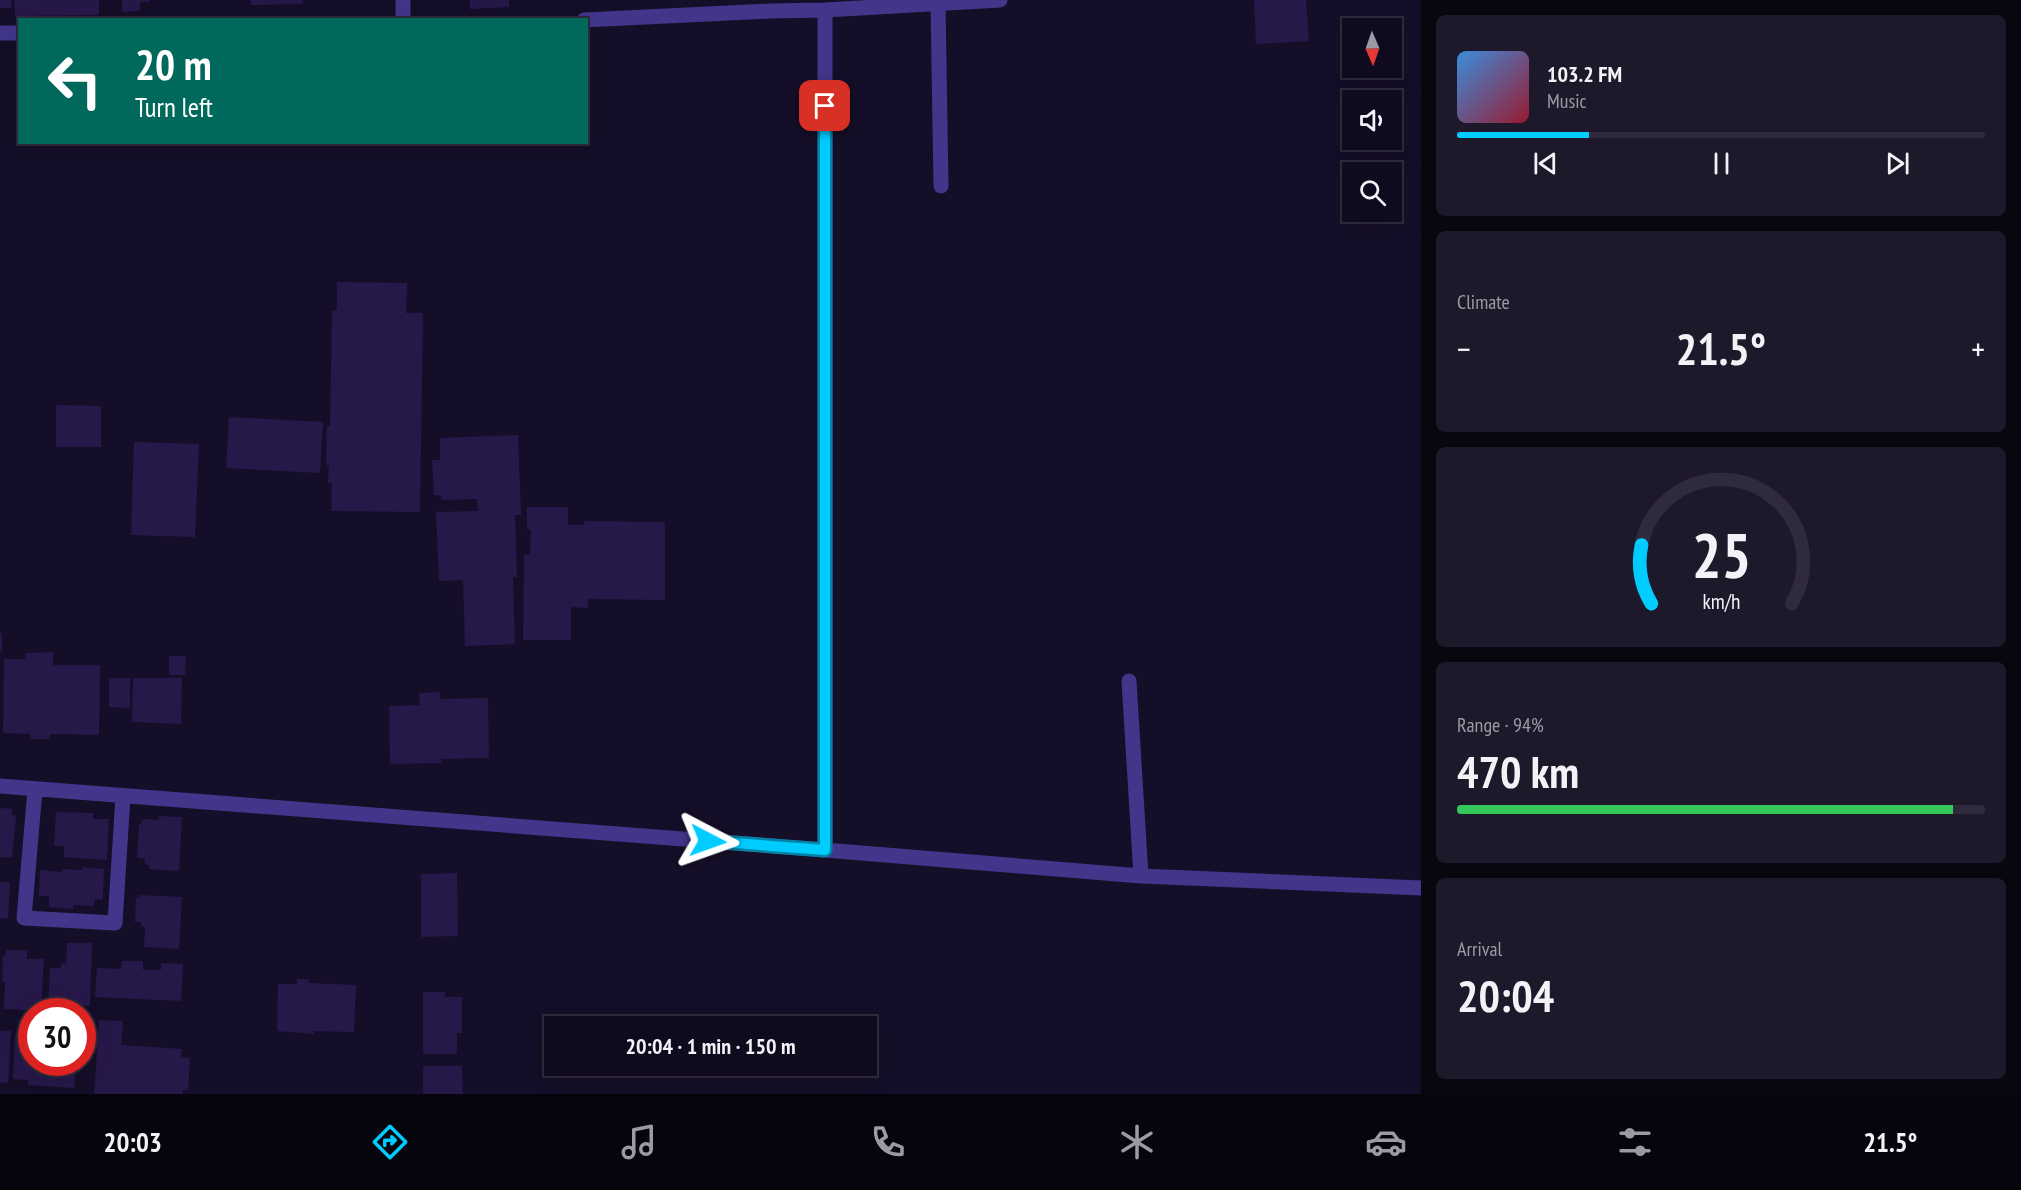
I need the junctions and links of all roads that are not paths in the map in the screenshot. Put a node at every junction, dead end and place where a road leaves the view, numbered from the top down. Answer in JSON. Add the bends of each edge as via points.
{"nodes":[{"id":1,"x":403,"y":0,"type":"edge"},
{"id":2,"x":990,"y":1,"type":"edge"},
{"id":3,"x":859,"y":4,"type":"edge"},
{"id":4,"x":938,"y":4,"type":"junction"},
{"id":5,"x":769,"y":5,"type":"edge"},
{"id":6,"x":825,"y":10,"type":"junction"},
{"id":7,"x":403,"y":18,"type":"edge"},
{"id":8,"x":588,"y":20,"type":"edge"},
{"id":9,"x":0,"y":33,"type":"edge"},
{"id":10,"x":18,"y":33,"type":"edge"},
{"id":11,"x":941,"y":186,"type":"dead end"},
{"id":12,"x":1129,"y":681,"type":"dead end"},
{"id":13,"x":0,"y":786,"type":"edge"},
{"id":14,"x":35,"y":790,"type":"junction"},
{"id":15,"x":123,"y":796,"type":"junction"},
{"id":16,"x":825,"y":850,"type":"junction"},
{"id":17,"x":1141,"y":876,"type":"junction"},
{"id":18,"x":1421,"y":888,"type":"edge"}],
"edges":[{"from":1,"to":7,"type":"street"},
{"from":2,"to":4,"type":"street"},
{"from":3,"to":4,"type":"street"},
{"from":3,"to":6,"type":"street"},
{"from":4,"to":11,"type":"street"},
{"from":5,"to":6,"type":"street"},
{"from":5,"to":8,"type":"street"},
{"from":6,"to":16,"type":"street"},
{"from":9,"to":10,"type":"street"},
{"from":12,"to":17,"type":"street"},
{"from":13,"to":14,"type":"street"},
{"from":14,"to":15,"type":"street"},
{"from":14,"to":15,"type":"street","via":[[24,918],[115,923]]},
{"from":15,"to":16,"type":"street"},
{"from":16,"to":17,"type":"street"},
{"from":17,"to":18,"type":"street"}]}
